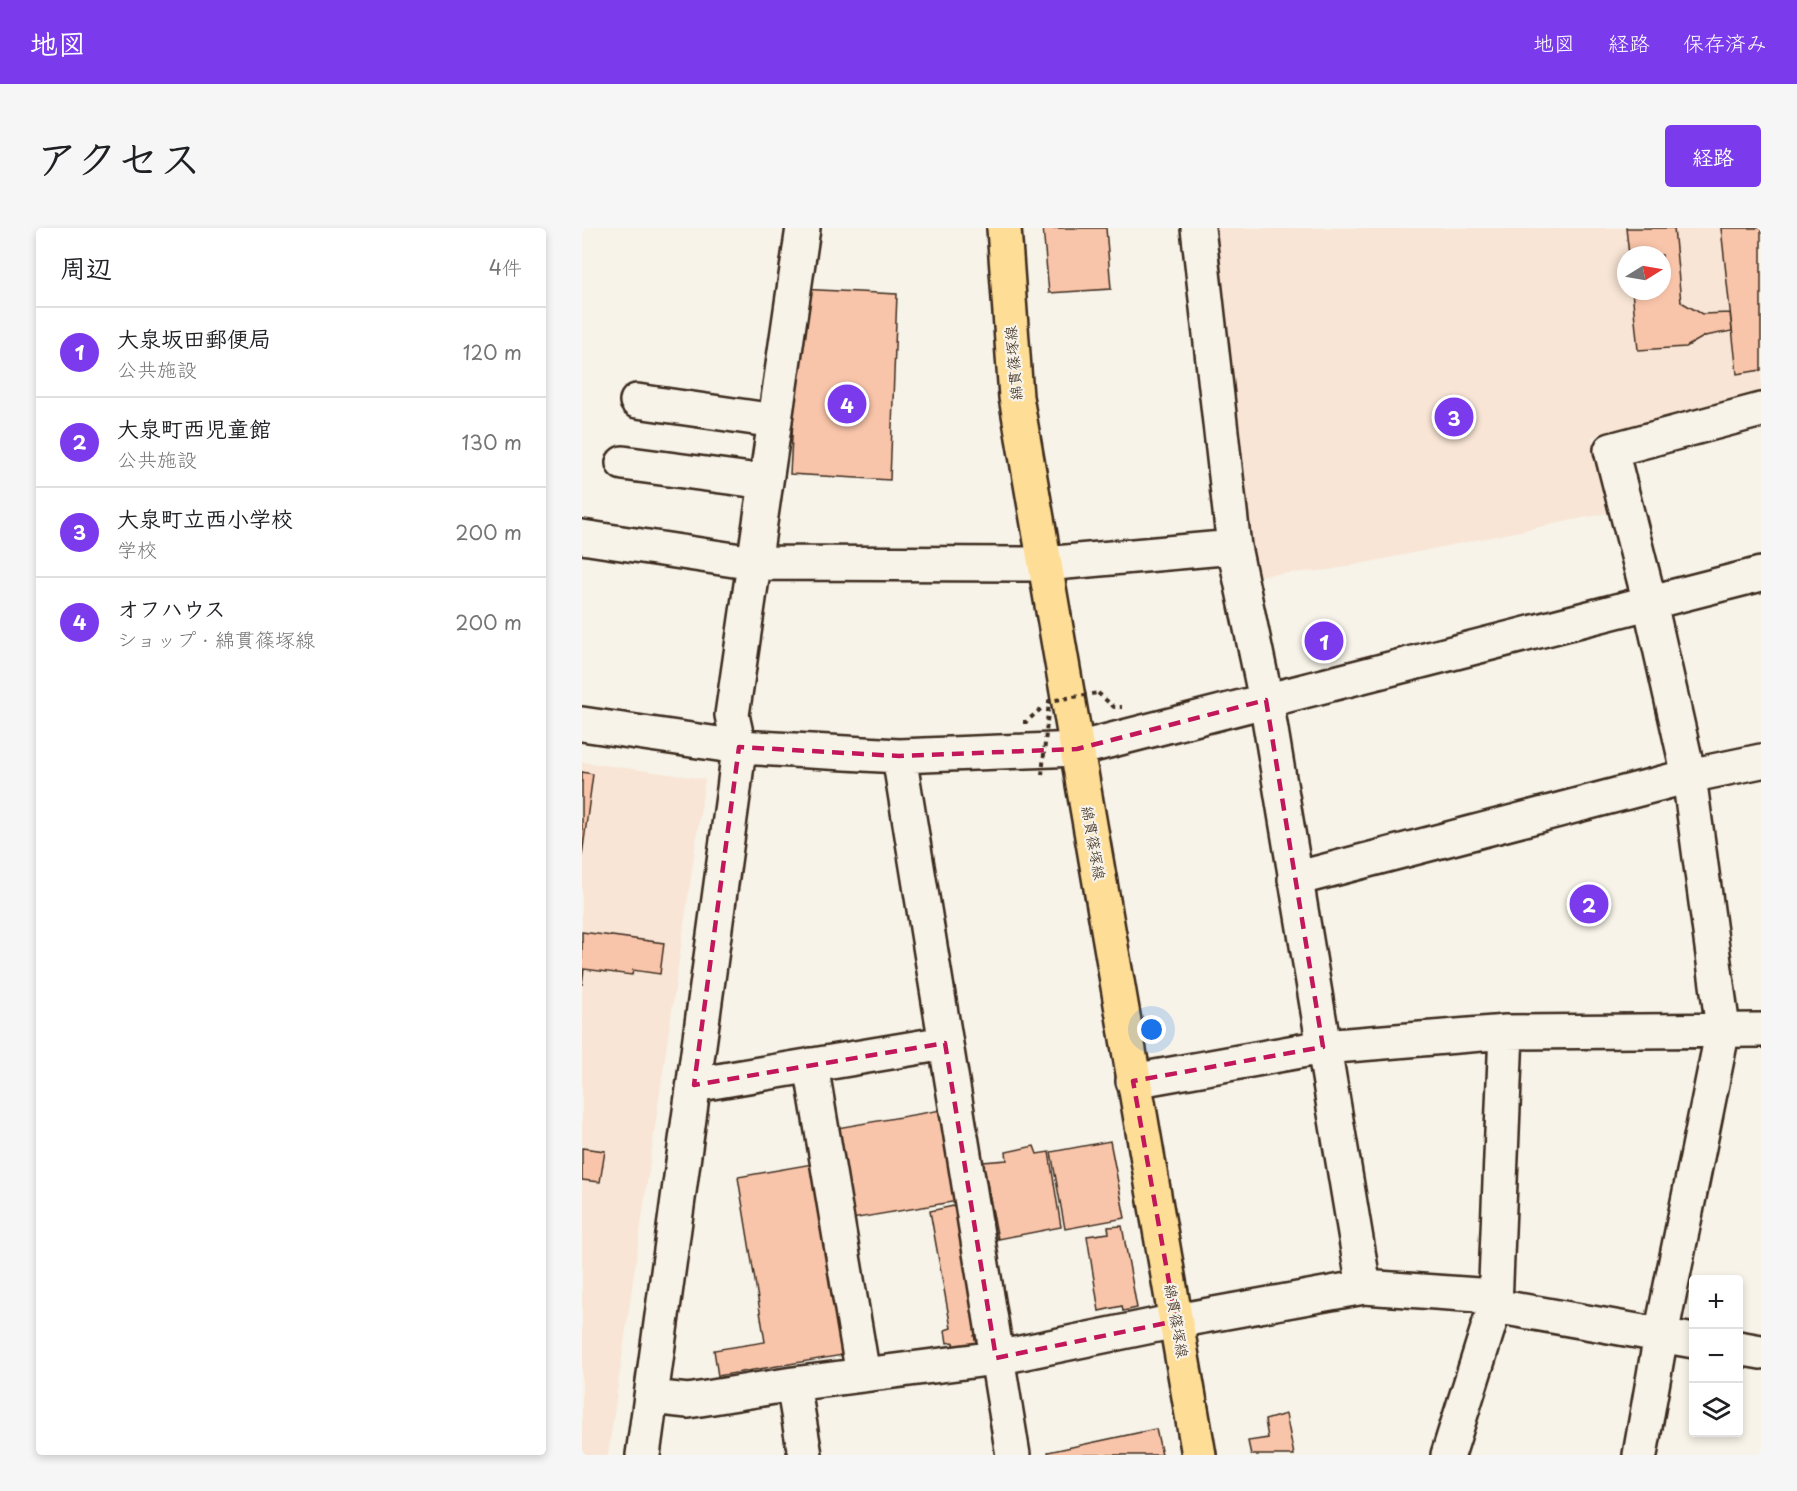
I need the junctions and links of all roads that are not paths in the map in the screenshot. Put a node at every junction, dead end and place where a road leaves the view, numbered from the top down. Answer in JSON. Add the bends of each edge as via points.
{"nodes":[{"id":1,"x":803,"y":228,"type":"edge"},
{"id":2,"x":1004,"y":228,"type":"edge"},
{"id":3,"x":1198,"y":228,"type":"edge"},
{"id":4,"x":636,"y":401,"type":"dead end"},
{"id":5,"x":1761,"y":410,"type":"edge"},
{"id":6,"x":775,"y":421,"type":"junction"},
{"id":7,"x":623,"y":463,"type":"dead end"},
{"id":8,"x":766,"y":482,"type":"junction"},
{"id":9,"x":582,"y":537,"type":"edge"},
{"id":10,"x":1234,"y":547,"type":"junction"},
{"id":11,"x":754,"y":563,"type":"junction"},
{"id":12,"x":1044,"y":564,"type":"junction"},
{"id":13,"x":1761,"y":574,"type":"edge"},
{"id":14,"x":1650,"y":603,"type":"junction"},
{"id":15,"x":1266,"y":700,"type":"junction"},
{"id":16,"x":582,"y":724,"type":"edge"},
{"id":17,"x":739,"y":747,"type":"junction"},
{"id":18,"x":1077,"y":749,"type":"junction"},
{"id":19,"x":899,"y":756,"type":"junction"},
{"id":20,"x":1761,"y":761,"type":"edge"},
{"id":21,"x":1689,"y":776,"type":"junction"},
{"id":22,"x":1295,"y":879,"type":"junction"},
{"id":23,"x":1723,"y":1029,"type":"junction"},
{"id":24,"x":1761,"y":1030,"type":"edge"},
{"id":25,"x":1506,"y":1032,"type":"junction"},
{"id":26,"x":945,"y":1043,"type":"junction"},
{"id":27,"x":1323,"y":1047,"type":"junction"},
{"id":28,"x":811,"y":1065,"type":"junction"},
{"id":29,"x":1133,"y":1081,"type":"junction"},
{"id":30,"x":694,"y":1085,"type":"junction"},
{"id":31,"x":1364,"y":1287,"type":"junction"},
{"id":32,"x":1496,"y":1306,"type":"junction"},
{"id":33,"x":1176,"y":1321,"type":"junction"},
{"id":34,"x":1660,"y":1335,"type":"junction"},
{"id":35,"x":1689,"y":1340,"type":"edge"},
{"id":36,"x":1743,"y":1349,"type":"edge"},
{"id":37,"x":1761,"y":1352,"type":"edge"},
{"id":38,"x":996,"y":1358,"type":"junction"},
{"id":39,"x":863,"y":1375,"type":"junction"},
{"id":40,"x":793,"y":1384,"type":"junction"},
{"id":41,"x":651,"y":1397,"type":"junction"},
{"id":42,"x":643,"y":1455,"type":"edge"},
{"id":43,"x":805,"y":1455,"type":"edge"},
{"id":44,"x":1013,"y":1455,"type":"edge"},
{"id":45,"x":1199,"y":1455,"type":"edge"},
{"id":46,"x":1448,"y":1455,"type":"edge"},
{"id":47,"x":1640,"y":1455,"type":"edge"}],
"edges":[{"from":1,"to":6,"type":"street"},
{"from":2,"to":12,"type":"main road","name":"綿貫篠塚線","via":[[1016,397]]},
{"from":3,"to":10,"type":"street"},
{"from":4,"to":6,"type":"street"},
{"from":5,"to":14,"type":"street","via":[[1611,450]]},
{"from":6,"to":8,"type":"street"},
{"from":7,"to":8,"type":"street"},
{"from":8,"to":11,"type":"street"},
{"from":9,"to":11,"type":"street"},
{"from":10,"to":12,"type":"street"},
{"from":10,"to":15,"type":"street"},
{"from":11,"to":12,"type":"street"},
{"from":11,"to":17,"type":"street","via":[[732,716]]},
{"from":12,"to":18,"type":"main road","name":"綿貫篠塚線"},
{"from":13,"to":14,"type":"street"},
{"from":14,"to":15,"type":"street"},
{"from":14,"to":21,"type":"street"},
{"from":15,"to":18,"type":"street"},
{"from":15,"to":22,"type":"street"},
{"from":16,"to":17,"type":"street"},
{"from":17,"to":19,"type":"street"},
{"from":17,"to":30,"type":"street"},
{"from":18,"to":19,"type":"street"},
{"from":18,"to":29,"type":"main road","name":"綿貫篠塚線"},
{"from":19,"to":26,"type":"street"},
{"from":20,"to":21,"type":"street"},
{"from":21,"to":22,"type":"street"},
{"from":21,"to":23,"type":"street"},
{"from":22,"to":27,"type":"street"},
{"from":23,"to":24,"type":"street"},
{"from":23,"to":25,"type":"street"},
{"from":23,"to":34,"type":"street"},
{"from":25,"to":27,"type":"street"},
{"from":25,"to":32,"type":"street"},
{"from":26,"to":28,"type":"street"},
{"from":26,"to":38,"type":"street"},
{"from":27,"to":29,"type":"street"},
{"from":27,"to":31,"type":"street"},
{"from":28,"to":30,"type":"street"},
{"from":28,"to":39,"type":"street"},
{"from":29,"to":33,"type":"main road","name":"綿貫篠塚線"},
{"from":30,"to":41,"type":"street"},
{"from":31,"to":32,"type":"street","via":[[1478,1295]]},
{"from":31,"to":33,"type":"street"},
{"from":32,"to":34,"type":"street"},
{"from":32,"to":46,"type":"street"},
{"from":33,"to":38,"type":"street"},
{"from":33,"to":45,"type":"main road","name":"綿貫篠塚線"},
{"from":34,"to":35,"type":"street"},
{"from":34,"to":47,"type":"street"},
{"from":36,"to":37,"type":"street"},
{"from":38,"to":39,"type":"street"},
{"from":38,"to":44,"type":"street"},
{"from":39,"to":40,"type":"street"},
{"from":40,"to":41,"type":"street","via":[[688,1401]]},
{"from":40,"to":43,"type":"street"},
{"from":41,"to":42,"type":"street"}]}
